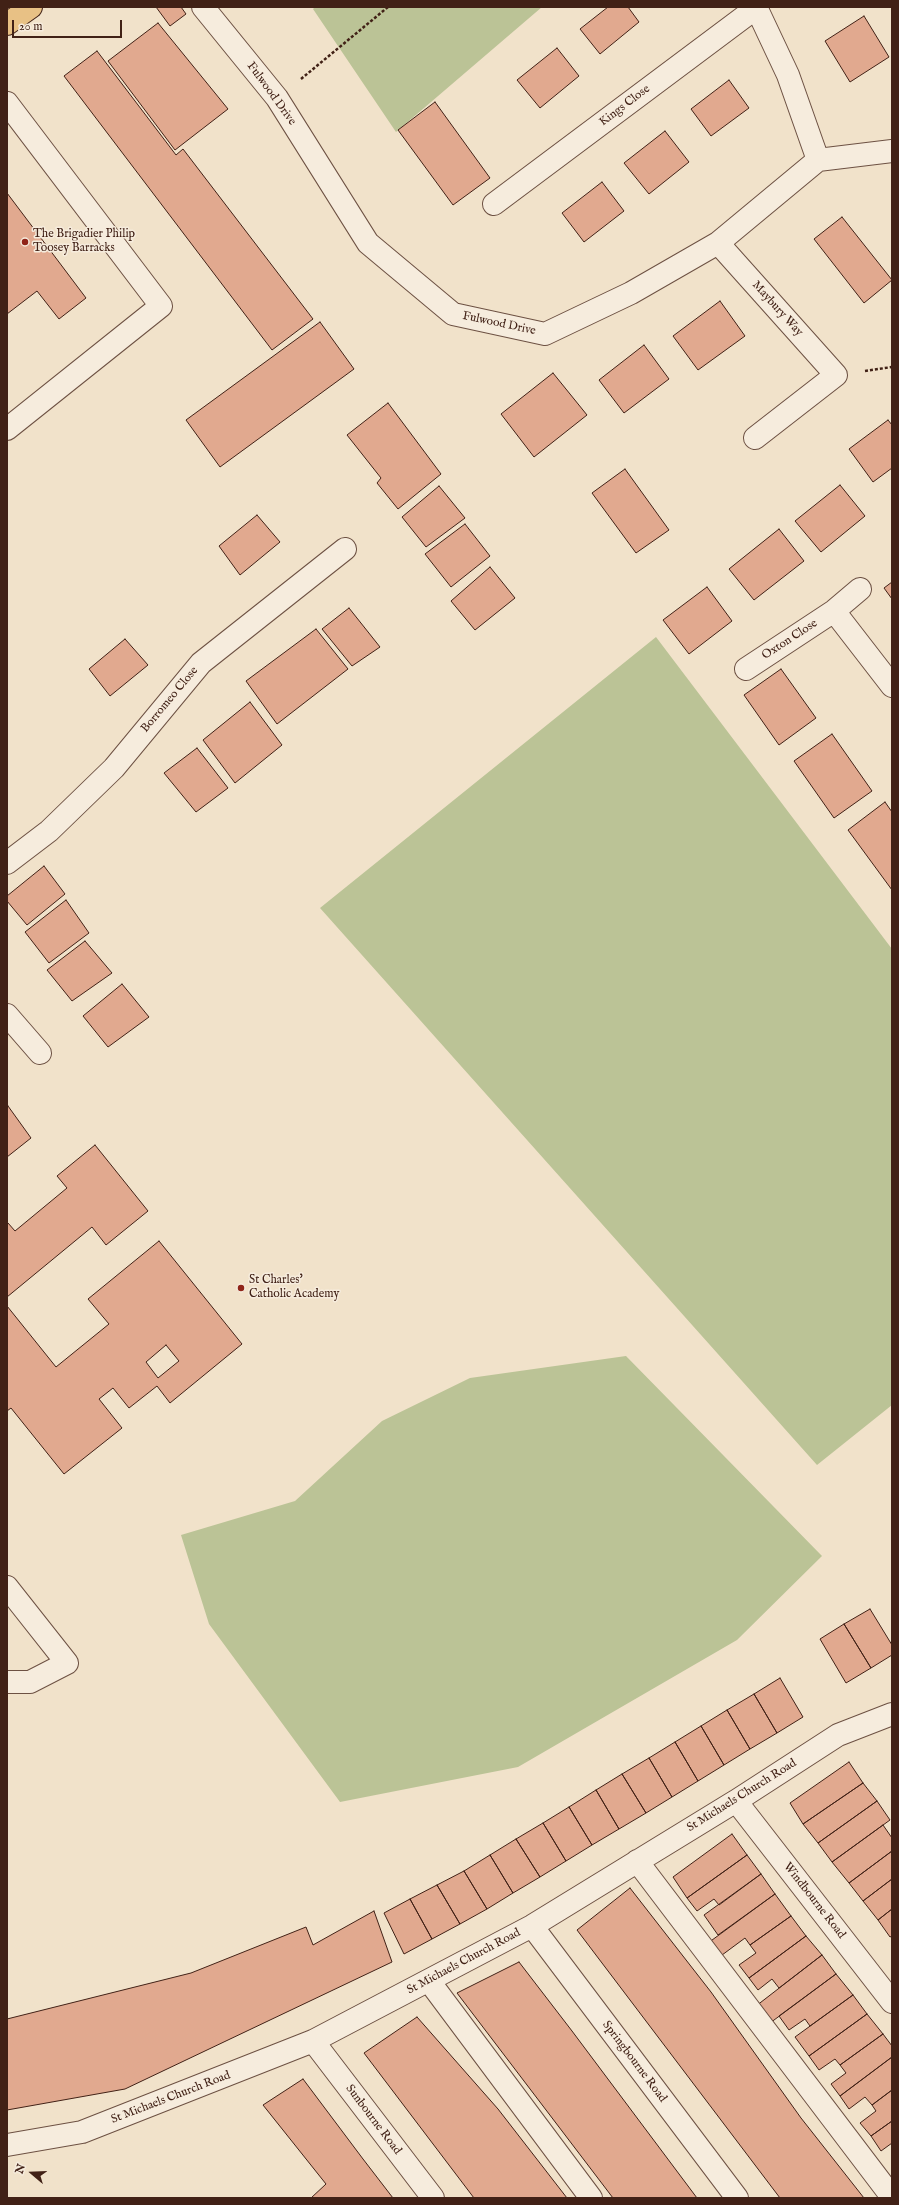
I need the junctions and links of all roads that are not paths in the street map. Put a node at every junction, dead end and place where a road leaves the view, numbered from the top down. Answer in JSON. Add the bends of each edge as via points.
{"nodes":[{"id":1,"x":30,"y":7,"type":"edge"},
{"id":2,"x":203,"y":7,"type":"edge"},
{"id":3,"x":756,"y":7,"type":"edge"},
{"id":4,"x":7,"y":24,"type":"edge"},
{"id":5,"x":7,"y":103,"type":"edge"},
{"id":6,"x":892,"y":151,"type":"edge"},
{"id":7,"x":818,"y":160,"type":"junction"},
{"id":8,"x":494,"y":204,"type":"dead end"},
{"id":9,"x":718,"y":243,"type":"junction"},
{"id":10,"x":7,"y":430,"type":"edge"},
{"id":11,"x":755,"y":438,"type":"dead end"},
{"id":12,"x":345,"y":549,"type":"dead end"},
{"id":13,"x":860,"y":589,"type":"dead end"},
{"id":14,"x":834,"y":611,"type":"junction"},
{"id":15,"x":746,"y":669,"type":"dead end"},
{"id":16,"x":892,"y":686,"type":"edge"},
{"id":17,"x":7,"y":863,"type":"edge"},
{"id":18,"x":7,"y":1015,"type":"edge"},
{"id":19,"x":40,"y":1053,"type":"dead end"},
{"id":20,"x":7,"y":1587,"type":"edge"},
{"id":21,"x":7,"y":1682,"type":"edge"},
{"id":22,"x":892,"y":1714,"type":"edge"},
{"id":23,"x":736,"y":1801,"type":"junction"},
{"id":24,"x":637,"y":1861,"type":"junction"},
{"id":25,"x":532,"y":1926,"type":"junction"},
{"id":26,"x":428,"y":1981,"type":"junction"},
{"id":27,"x":892,"y":2002,"type":"edge"},
{"id":28,"x":313,"y":2041,"type":"junction"},
{"id":29,"x":7,"y":2145,"type":"edge"},
{"id":30,"x":433,"y":2198,"type":"edge"},
{"id":31,"x":591,"y":2198,"type":"edge"},
{"id":32,"x":737,"y":2198,"type":"edge"},
{"id":33,"x":892,"y":2198,"type":"edge"}],
"edges":[{"from":1,"to":4,"type":"highway"},
{"from":2,"to":9,"type":"street","name":"Fulwood Drive","via":[[277,98],[368,243],[453,314],[545,334],[631,293]]},
{"from":3,"to":7,"type":"street","name":"Kings Close","via":[[788,75]]},
{"from":3,"to":8,"type":"street","name":"Kings Close"},
{"from":5,"to":10,"type":"street","via":[[161,306]]},
{"from":6,"to":7,"type":"street"},
{"from":7,"to":9,"type":"street","name":"Fulwood Drive"},
{"from":9,"to":11,"type":"street","name":"Maybury Way","via":[[836,375]]},
{"from":12,"to":17,"type":"street","name":"Borromeo Close","via":[[201,663],[114,768],[49,831]]},
{"from":13,"to":14,"type":"street","name":"Oxton Close"},
{"from":14,"to":15,"type":"street","name":"Oxton Close"},
{"from":14,"to":16,"type":"street"},
{"from":18,"to":19,"type":"street"},
{"from":20,"to":21,"type":"street","via":[[66,1663],[30,1682]]},
{"from":22,"to":23,"type":"street","name":"St Michaels Church Road","via":[[838,1735]]},
{"from":23,"to":24,"type":"street","name":"St Michaels Church Road"},
{"from":23,"to":27,"type":"street","name":"Windbourne Road"},
{"from":24,"to":25,"type":"street","name":"St Michaels Church Road"},
{"from":24,"to":33,"type":"street"},
{"from":25,"to":26,"type":"street","name":"St Michaels Church Road"},
{"from":25,"to":32,"type":"street","name":"Springbourne Road"},
{"from":26,"to":28,"type":"street","name":"St Michaels Church Road"},
{"from":26,"to":31,"type":"street"},
{"from":28,"to":29,"type":"street","name":"St Michaels Church Road","via":[[82,2132]]},
{"from":28,"to":30,"type":"street","name":"Sunbourne Road"}]}
